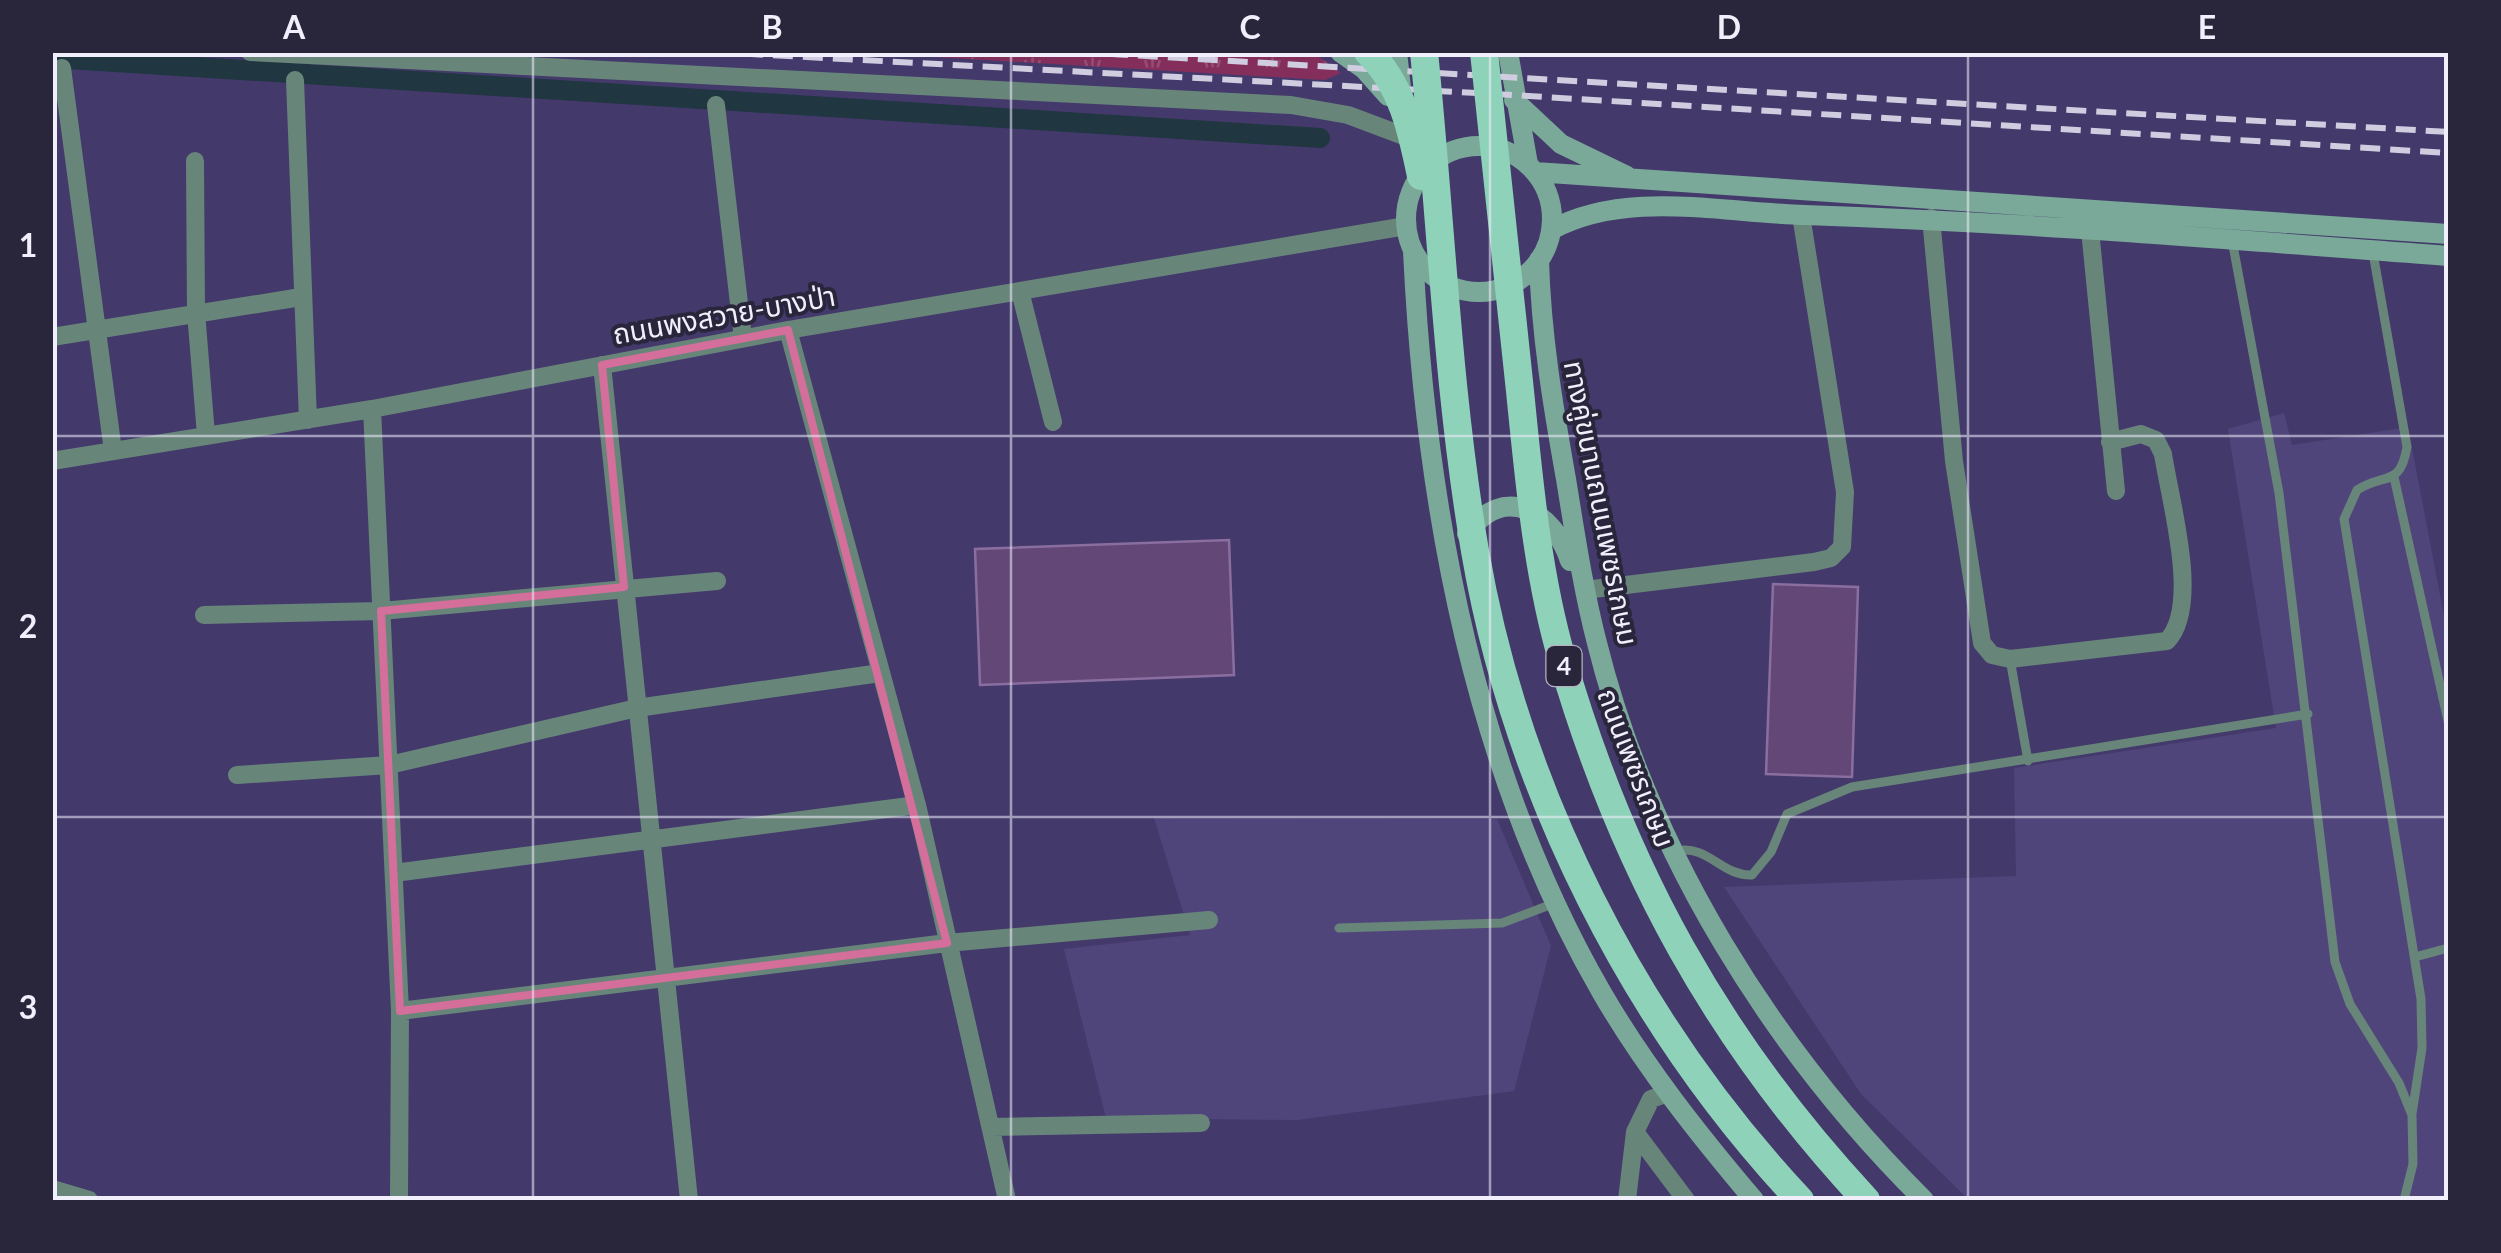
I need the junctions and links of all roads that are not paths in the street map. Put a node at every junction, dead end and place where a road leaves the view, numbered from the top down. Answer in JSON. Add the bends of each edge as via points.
{"nodes":[{"id":1,"x":250,"y":52,"type":"edge"},
{"id":2,"x":1340,"y":52,"type":"edge"},
{"id":3,"x":1368,"y":52,"type":"edge"},
{"id":4,"x":1397,"y":52,"type":"edge"},
{"id":5,"x":1424,"y":52,"type":"edge"},
{"id":6,"x":1484,"y":52,"type":"edge"},
{"id":7,"x":1508,"y":52,"type":"edge"},
{"id":8,"x":62,"y":68,"type":"dead end"},
{"id":9,"x":295,"y":80,"type":"dead end"},
{"id":10,"x":1514,"y":100,"type":"junction"},
{"id":11,"x":716,"y":105,"type":"dead end"},
{"id":12,"x":1404,"y":128,"type":"junction"},
{"id":13,"x":195,"y":161,"type":"dead end"},
{"id":14,"x":1531,"y":168,"type":"junction"},
{"id":15,"x":1636,"y":180,"type":"junction"},
{"id":16,"x":1408,"y":204,"type":"junction"},
{"id":17,"x":1801,"y":215,"type":"junction"},
{"id":18,"x":1930,"y":218,"type":"junction"},
{"id":19,"x":1406,"y":226,"type":"junction"},
{"id":20,"x":1551,"y":230,"type":"junction"},
{"id":21,"x":2090,"y":230,"type":"junction"},
{"id":22,"x":2448,"y":234,"type":"edge"},
{"id":23,"x":2232,"y":240,"type":"junction"},
{"id":24,"x":2372,"y":250,"type":"junction"},
{"id":25,"x":1413,"y":251,"type":"junction"},
{"id":26,"x":2448,"y":256,"type":"edge"},
{"id":27,"x":1539,"y":260,"type":"junction"},
{"id":28,"x":1020,"y":291,"type":"junction"},
{"id":29,"x":301,"y":296,"type":"junction"},
{"id":30,"x":196,"y":312,"type":"junction"},
{"id":31,"x":95,"y":328,"type":"junction"},
{"id":32,"x":788,"y":330,"type":"junction"},
{"id":33,"x":52,"y":337,"type":"edge"},
{"id":34,"x":743,"y":338,"type":"junction"},
{"id":35,"x":602,"y":365,"type":"junction"},
{"id":36,"x":372,"y":409,"type":"junction"},
{"id":37,"x":308,"y":420,"type":"junction"},
{"id":38,"x":1053,"y":422,"type":"dead end"},
{"id":39,"x":206,"y":435,"type":"junction"},
{"id":40,"x":2110,"y":442,"type":"junction"},
{"id":41,"x":112,"y":451,"type":"junction"},
{"id":42,"x":52,"y":461,"type":"edge"},
{"id":43,"x":1462,"y":464,"type":"junction"},
{"id":44,"x":2394,"y":477,"type":"junction"},
{"id":45,"x":2116,"y":491,"type":"dead end"},
{"id":46,"x":717,"y":581,"type":"dead end"},
{"id":47,"x":624,"y":587,"type":"junction"},
{"id":48,"x":1584,"y":590,"type":"junction"},
{"id":49,"x":382,"y":611,"type":"junction"},
{"id":50,"x":204,"y":615,"type":"dead end"},
{"id":51,"x":1598,"y":646,"type":"junction"},
{"id":52,"x":2010,"y":659,"type":"junction"},
{"id":53,"x":880,"y":674,"type":"junction"},
{"id":54,"x":1476,"y":688,"type":"junction"},
{"id":55,"x":637,"y":708,"type":"junction"},
{"id":56,"x":2308,"y":714,"type":"junction"},
{"id":57,"x":2448,"y":721,"type":"edge"},
{"id":58,"x":2028,"y":761,"type":"junction"},
{"id":59,"x":389,"y":765,"type":"junction"},
{"id":60,"x":237,"y":774,"type":"dead end"},
{"id":61,"x":916,"y":805,"type":"junction"},
{"id":62,"x":650,"y":838,"type":"junction"},
{"id":63,"x":1676,"y":851,"type":"junction"},
{"id":64,"x":394,"y":873,"type":"junction"},
{"id":65,"x":1557,"y":902,"type":"junction"},
{"id":66,"x":1208,"y":920,"type":"dead end"},
{"id":67,"x":1339,"y":928,"type":"dead end"},
{"id":68,"x":948,"y":943,"type":"junction"},
{"id":69,"x":2448,"y":948,"type":"edge"},
{"id":70,"x":2415,"y":956,"type":"junction"},
{"id":71,"x":664,"y":978,"type":"junction"},
{"id":72,"x":400,"y":1011,"type":"junction"},
{"id":73,"x":1668,"y":1093,"type":"junction"},
{"id":74,"x":2412,"y":1115,"type":"junction"},
{"id":75,"x":1202,"y":1123,"type":"dead end"},
{"id":76,"x":990,"y":1127,"type":"junction"},
{"id":77,"x":1635,"y":1132,"type":"junction"},
{"id":78,"x":52,"y":1190,"type":"edge"},
{"id":79,"x":90,"y":1200,"type":"edge"},
{"id":80,"x":399,"y":1200,"type":"edge"},
{"id":81,"x":688,"y":1200,"type":"edge"},
{"id":82,"x":1007,"y":1200,"type":"edge"},
{"id":83,"x":1627,"y":1200,"type":"edge"},
{"id":84,"x":1686,"y":1200,"type":"edge"},
{"id":85,"x":1754,"y":1200,"type":"edge"},
{"id":86,"x":1800,"y":1200,"type":"edge"},
{"id":87,"x":1866,"y":1200,"type":"edge"},
{"id":88,"x":1924,"y":1200,"type":"edge"},
{"id":89,"x":2404,"y":1200,"type":"edge"}],
"edges":[{"from":1,"to":12,"type":"street","via":[[1291,105]]},
{"from":2,"to":12,"type":"main road","via":[[1382,88]]},
{"from":3,"to":43,"type":"highway","bridge":true,"via":[[1392,83],[1411,129]]},
{"from":4,"to":12,"type":"main road"},
{"from":5,"to":43,"type":"highway","number":"4","bridge":true},
{"from":6,"to":87,"type":"highway","name":"ถนนเพชรเกษม","number":"4","bridge":true,"via":[[1542,566],[1561,656],[1593,754],[1637,865],[1695,978],[1750,1064]]},
{"from":7,"to":10,"type":"main road"},
{"from":8,"to":31,"type":"street"},
{"from":9,"to":29,"type":"street"},
{"from":10,"to":14,"type":"main road"},
{"from":10,"to":15,"type":"main road","via":[[1561,144]]},
{"from":11,"to":34,"type":"street"},
{"from":12,"to":16,"type":"main road"},
{"from":13,"to":30,"type":"street"},
{"from":14,"to":15,"type":"main road"},
{"from":14,"to":16,"type":"main road","via":[[1489,146],[1446,153],[1429,166]]},
{"from":14,"to":20,"type":"main road","via":[[1546,190]]},
{"from":15,"to":22,"type":"main road"},
{"from":16,"to":19,"type":"main road"},
{"from":17,"to":18,"type":"main road"},
{"from":17,"to":20,"type":"main road","via":[[1613,208]]},
{"from":17,"to":48,"type":"street","via":[[1845,492],[1842,547],[1814,562]]},
{"from":18,"to":21,"type":"main road"},
{"from":18,"to":52,"type":"street","via":[[1954,460],[1982,643],[1992,655]]},
{"from":19,"to":25,"type":"main road"},
{"from":19,"to":28,"type":"street","name":"ถนนพงสวาย-บางป่า"},
{"from":20,"to":27,"type":"main road"},
{"from":21,"to":23,"type":"main road"},
{"from":21,"to":40,"type":"street"},
{"from":23,"to":24,"type":"main road"},
{"from":23,"to":56,"type":"lane","via":[[2279,493]]},
{"from":24,"to":26,"type":"main road"},
{"from":24,"to":44,"type":"lane","via":[[2407,446],[2404,468]]},
{"from":25,"to":27,"type":"main road","via":[[1428,272],[1474,292],[1499,290]]},
{"from":25,"to":54,"type":"main road","via":[[1436,470]]},
{"from":27,"to":48,"type":"main road","name":"ทางคู่ขนานถนนเพชรเกษม","number":"4","via":[[1546,360]]},
{"from":28,"to":32,"type":"street","name":"ถนนพงสวาย-บางป่า"},
{"from":28,"to":38,"type":"street"},
{"from":29,"to":30,"type":"street"},
{"from":29,"to":37,"type":"street"},
{"from":30,"to":31,"type":"street"},
{"from":30,"to":39,"type":"street"},
{"from":31,"to":33,"type":"street"},
{"from":31,"to":41,"type":"street"},
{"from":32,"to":34,"type":"street","name":"ถนนพงสวาย-บางป่า"},
{"from":32,"to":53,"type":"street"},
{"from":34,"to":35,"type":"street","name":"ถนนพงสวาย-บางป่า"},
{"from":35,"to":36,"type":"street","name":"ถนนพงสวาย-บางป่า"},
{"from":35,"to":47,"type":"street"},
{"from":36,"to":37,"type":"street","name":"ถนนพงสวาย-บางป่า"},
{"from":36,"to":49,"type":"street"},
{"from":37,"to":39,"type":"street","name":"ถนนพงสวาย-บางป่า"},
{"from":39,"to":41,"type":"street","name":"ถนนพงสวาย-บางป่า"},
{"from":40,"to":45,"type":"street"},
{"from":40,"to":52,"type":"street","via":[[2141,434],[2156,440],[2163,454],[2185,602],[2178,630],[2168,641]]},
{"from":41,"to":42,"type":"street","name":"ถนนพงสวาย-บางป่า"},
{"from":43,"to":86,"type":"highway","number":"4","bridge":true,"via":[[1502,675],[1545,801],[1632,972],[1701,1079]]},
{"from":44,"to":57,"type":"lane"},
{"from":44,"to":70,"type":"lane","via":[[2358,490],[2344,518]]},
{"from":46,"to":47,"type":"street"},
{"from":47,"to":49,"type":"street"},
{"from":47,"to":55,"type":"street"},
{"from":48,"to":51,"type":"main road","name":"ทางคู่ขนานถนนเพชรเกษม","number":"4"},
{"from":49,"to":50,"type":"street"},
{"from":49,"to":59,"type":"street"},
{"from":51,"to":54,"type":"main road","via":[[1552,523],[1523,508],[1489,512],[1464,539],[1459,557]]},
{"from":51,"to":63,"type":"main road","name":"ทางคู่ขนานถนนเพชรเกษม","number":"4","via":[[1620,720]]},
{"from":52,"to":58,"type":"lane"},
{"from":53,"to":55,"type":"street"},
{"from":53,"to":61,"type":"street"},
{"from":54,"to":65,"type":"main road"},
{"from":55,"to":59,"type":"street"},
{"from":55,"to":62,"type":"street"},
{"from":56,"to":58,"type":"lane"},
{"from":56,"to":74,"type":"lane","via":[[2335,962],[2350,1004]]},
{"from":58,"to":63,"type":"lane","via":[[1832,793],[1787,814],[1752,875],[1737,876],[1700,850]]},
{"from":59,"to":60,"type":"street"},
{"from":59,"to":64,"type":"street"},
{"from":61,"to":62,"type":"street"},
{"from":61,"to":68,"type":"street"},
{"from":62,"to":64,"type":"street"},
{"from":62,"to":71,"type":"street"},
{"from":63,"to":88,"type":"main road","name":"ทางคู่ขนานถนนเพชรเกษม","number":"4","via":[[1780,1034]]},
{"from":64,"to":72,"type":"street"},
{"from":65,"to":67,"type":"lane","via":[[1502,924]]},
{"from":65,"to":73,"type":"main road","via":[[1602,992]]},
{"from":66,"to":68,"type":"street"},
{"from":68,"to":71,"type":"street"},
{"from":68,"to":76,"type":"street"},
{"from":69,"to":70,"type":"lane"},
{"from":70,"to":74,"type":"lane","via":[[2422,1048]]},
{"from":71,"to":72,"type":"street"},
{"from":71,"to":81,"type":"street"},
{"from":72,"to":80,"type":"street"},
{"from":73,"to":77,"type":"street","via":[[1651,1099]]},
{"from":73,"to":85,"type":"main road"},
{"from":74,"to":89,"type":"lane","via":[[2413,1164]]},
{"from":75,"to":76,"type":"street"},
{"from":76,"to":82,"type":"street"},
{"from":77,"to":83,"type":"street"},
{"from":77,"to":84,"type":"street"},
{"from":78,"to":79,"type":"street"}]}
